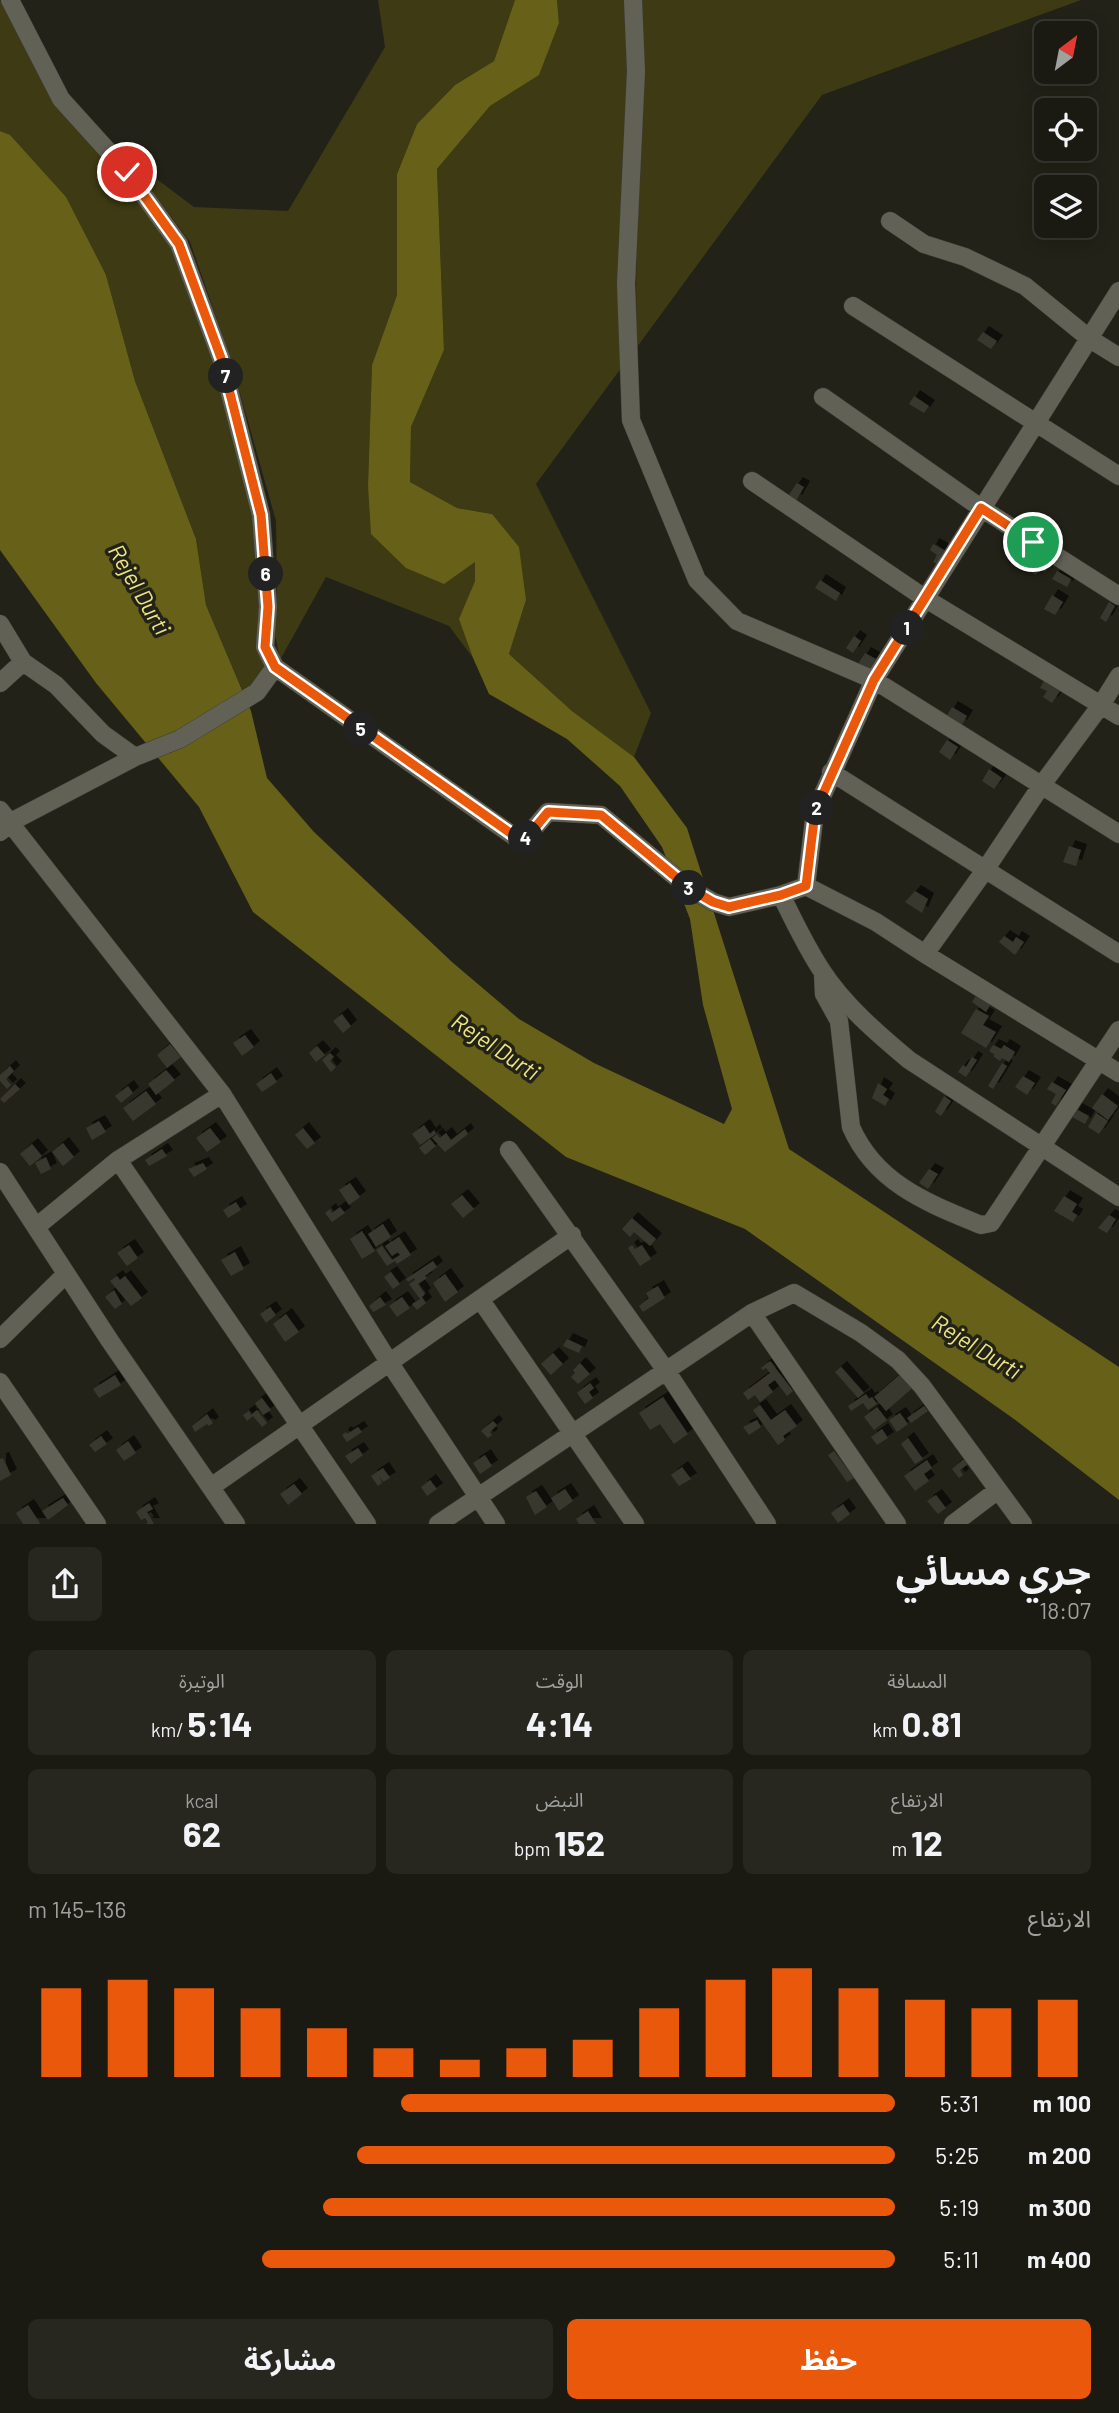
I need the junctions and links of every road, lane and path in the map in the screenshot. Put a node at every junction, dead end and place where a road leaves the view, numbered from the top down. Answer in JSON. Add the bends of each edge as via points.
{"nodes":[{"id":1,"x":10,"y":0,"type":"edge"},
{"id":2,"x":633,"y":0,"type":"edge"},
{"id":3,"x":890,"y":221,"type":"dead end"},
{"id":4,"x":1119,"y":292,"type":"edge"},
{"id":5,"x":853,"y":306,"type":"dead end"},
{"id":6,"x":1090,"y":339,"type":"junction"},
{"id":7,"x":1119,"y":357,"type":"edge"},
{"id":8,"x":823,"y":397,"type":"dead end"},
{"id":9,"x":1038,"y":423,"type":"junction"},
{"id":10,"x":1119,"y":476,"type":"edge"},
{"id":11,"x":752,"y":481,"type":"dead end"},
{"id":12,"x":981,"y":508,"type":"junction"},
{"id":13,"x":1119,"y":596,"type":"edge"},
{"id":14,"x":926,"y":599,"type":"junction"},
{"id":15,"x":0,"y":624,"type":"edge"},
{"id":16,"x":23,"y":662,"type":"junction"},
{"id":17,"x":275,"y":667,"type":"junction"},
{"id":18,"x":1119,"y":676,"type":"edge"},
{"id":19,"x":874,"y":680,"type":"junction"},
{"id":20,"x":0,"y":683,"type":"edge"},
{"id":21,"x":1101,"y":705,"type":"junction"},
{"id":22,"x":1119,"y":716,"type":"edge"},
{"id":23,"x":135,"y":757,"type":"junction"},
{"id":24,"x":831,"y":772,"type":"junction"},
{"id":25,"x":1041,"y":786,"type":"junction"},
{"id":26,"x":4,"y":821,"type":"edge"},
{"id":27,"x":1119,"y":834,"type":"edge"},
{"id":28,"x":985,"y":870,"type":"junction"},
{"id":29,"x":806,"y":886,"type":"junction"},
{"id":30,"x":781,"y":895,"type":"junction"},
{"id":31,"x":925,"y":954,"type":"junction"},
{"id":32,"x":1119,"y":954,"type":"edge"},
{"id":33,"x":823,"y":974,"type":"junction"},
{"id":34,"x":1119,"y":1030,"type":"edge"},
{"id":35,"x":1098,"y":1059,"type":"junction"},
{"id":36,"x":1119,"y":1073,"type":"edge"},
{"id":37,"x":222,"y":1094,"type":"junction"},
{"id":38,"x":1042,"y":1145,"type":"junction"},
{"id":39,"x":509,"y":1150,"type":"dead end"},
{"id":40,"x":118,"y":1160,"type":"junction"},
{"id":41,"x":0,"y":1172,"type":"edge"},
{"id":42,"x":1119,"y":1197,"type":"edge"},
{"id":43,"x":36,"y":1227,"type":"junction"},
{"id":44,"x":572,"y":1236,"type":"junction"},
{"id":45,"x":66,"y":1274,"type":"junction"},
{"id":46,"x":480,"y":1299,"type":"junction"},
{"id":47,"x":752,"y":1313,"type":"junction"},
{"id":48,"x":0,"y":1339,"type":"edge"},
{"id":49,"x":389,"y":1362,"type":"junction"},
{"id":50,"x":667,"y":1372,"type":"junction"},
{"id":51,"x":0,"y":1382,"type":"edge"},
{"id":52,"x":300,"y":1424,"type":"junction"},
{"id":53,"x":575,"y":1433,"type":"junction"},
{"id":54,"x":211,"y":1487,"type":"junction"},
{"id":55,"x":998,"y":1490,"type":"junction"},
{"id":56,"x":478,"y":1498,"type":"junction"},
{"id":57,"x":97,"y":1524,"type":"edge"},
{"id":58,"x":236,"y":1524,"type":"edge"},
{"id":59,"x":367,"y":1524,"type":"edge"},
{"id":60,"x":438,"y":1524,"type":"edge"},
{"id":61,"x":496,"y":1524,"type":"edge"},
{"id":62,"x":635,"y":1524,"type":"edge"},
{"id":63,"x":767,"y":1524,"type":"edge"},
{"id":64,"x":897,"y":1524,"type":"edge"},
{"id":65,"x":953,"y":1524,"type":"edge"},
{"id":66,"x":1023,"y":1524,"type":"edge"}],
"edges":[{"from":1,"to":17,"type":"street","via":[[61,99],[127,172],[179,244],[221,358],[261,515],[268,607],[265,647]]},
{"from":2,"to":19,"type":"street","via":[[636,71],[626,284],[631,420],[697,580],[737,621]]},
{"from":3,"to":6,"type":"street","via":[[924,244],[965,257],[1025,286]]},
{"from":4,"to":6,"type":"street"},
{"from":5,"to":9,"type":"street"},
{"from":6,"to":7,"type":"street"},
{"from":6,"to":9,"type":"street"},
{"from":8,"to":12,"type":"street"},
{"from":9,"to":10,"type":"street"},
{"from":9,"to":12,"type":"street"},
{"from":11,"to":14,"type":"street"},
{"from":12,"to":13,"type":"street"},
{"from":12,"to":14,"type":"street"},
{"from":14,"to":19,"type":"street"},
{"from":14,"to":21,"type":"street"},
{"from":15,"to":16,"type":"street"},
{"from":16,"to":20,"type":"street"},
{"from":16,"to":23,"type":"street","via":[[56,685],[103,734]]},
{"from":17,"to":23,"type":"street","via":[[257,692],[180,738]]},
{"from":17,"to":30,"type":"street","via":[[523,842],[548,812],[601,815],[689,888],[713,902],[729,907]]},
{"from":18,"to":21,"type":"street"},
{"from":19,"to":24,"type":"street"},
{"from":19,"to":25,"type":"street"},
{"from":21,"to":22,"type":"street"},
{"from":21,"to":25,"type":"street"},
{"from":23,"to":26,"type":"street"},
{"from":24,"to":28,"type":"street"},
{"from":24,"to":29,"type":"street","via":[[815,812]]},
{"from":25,"to":27,"type":"street"},
{"from":25,"to":28,"type":"street"},
{"from":26,"to":37,"type":"street"},
{"from":28,"to":31,"type":"street"},
{"from":28,"to":32,"type":"street"},
{"from":29,"to":30,"type":"street"},
{"from":29,"to":31,"type":"street"},
{"from":30,"to":33,"type":"street"},
{"from":31,"to":35,"type":"street"},
{"from":33,"to":38,"type":"street","via":[[909,1060]]},
{"from":33,"to":38,"type":"street","via":[[824,994],[839,1021],[851,1127],[874,1164],[896,1183],[916,1198],[986,1225]]},
{"from":34,"to":35,"type":"street"},
{"from":35,"to":36,"type":"street"},
{"from":35,"to":38,"type":"street"},
{"from":37,"to":40,"type":"street"},
{"from":37,"to":49,"type":"street"},
{"from":38,"to":42,"type":"street"},
{"from":39,"to":44,"type":"street"},
{"from":40,"to":43,"type":"street"},
{"from":40,"to":52,"type":"street"},
{"from":41,"to":43,"type":"street"},
{"from":43,"to":45,"type":"street"},
{"from":44,"to":46,"type":"street"},
{"from":44,"to":50,"type":"street"},
{"from":45,"to":48,"type":"street"},
{"from":45,"to":54,"type":"street"},
{"from":46,"to":49,"type":"street"},
{"from":46,"to":53,"type":"street"},
{"from":47,"to":50,"type":"street"},
{"from":47,"to":55,"type":"street","via":[[794,1293],[883,1348],[922,1386]]},
{"from":47,"to":64,"type":"street"},
{"from":49,"to":52,"type":"street"},
{"from":49,"to":56,"type":"street"},
{"from":50,"to":53,"type":"street"},
{"from":50,"to":63,"type":"street"},
{"from":51,"to":57,"type":"street"},
{"from":52,"to":54,"type":"street"},
{"from":52,"to":59,"type":"street"},
{"from":53,"to":56,"type":"street"},
{"from":53,"to":62,"type":"street"},
{"from":54,"to":58,"type":"street"},
{"from":55,"to":65,"type":"street"},
{"from":55,"to":66,"type":"street"},
{"from":56,"to":60,"type":"street"},
{"from":56,"to":61,"type":"street"}]}
